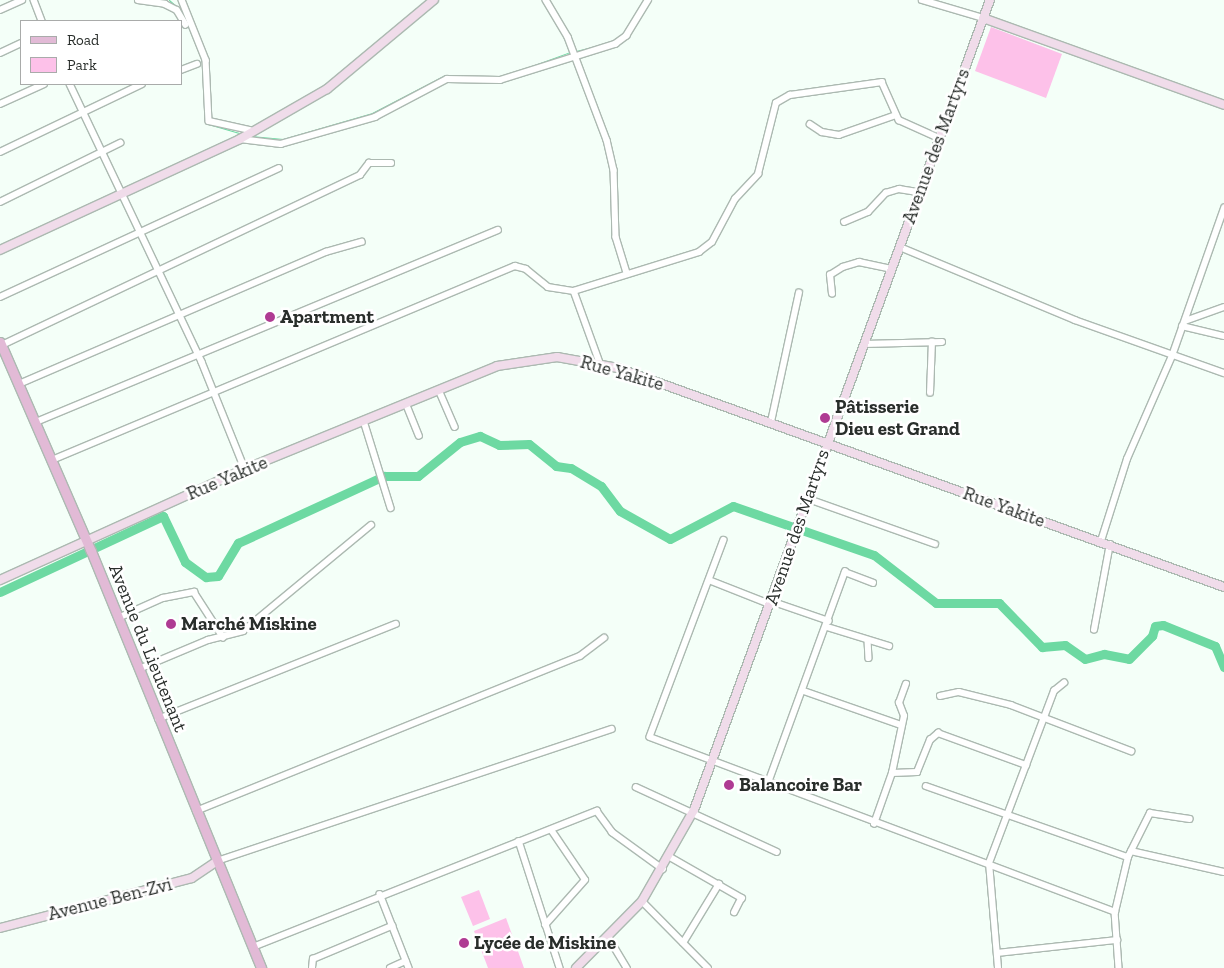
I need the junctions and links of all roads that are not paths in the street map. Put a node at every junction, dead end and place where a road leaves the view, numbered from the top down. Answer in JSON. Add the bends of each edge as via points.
{"nodes":[{"id":1,"x":22,"y":0,"type":"edge"},
{"id":2,"x":34,"y":0,"type":"edge"},
{"id":3,"x":138,"y":0,"type":"edge"},
{"id":4,"x":182,"y":0,"type":"edge"},
{"id":5,"x":434,"y":0,"type":"edge"},
{"id":6,"x":546,"y":0,"type":"edge"},
{"id":7,"x":648,"y":0,"type":"edge"},
{"id":8,"x":922,"y":0,"type":"edge"},
{"id":9,"x":990,"y":0,"type":"edge"},
{"id":10,"x":0,"y":10,"type":"edge"},
{"id":11,"x":984,"y":18,"type":"junction"},
{"id":12,"x":42,"y":20,"type":"edge"},
{"id":13,"x":186,"y":25,"type":"dead end"},
{"id":14,"x":20,"y":43,"type":"edge"},
{"id":15,"x":574,"y":52,"type":"junction"},
{"id":16,"x":0,"y":53,"type":"edge"},
{"id":17,"x":197,"y":64,"type":"dead end"},
{"id":18,"x":182,"y":70,"type":"edge"},
{"id":19,"x":42,"y":85,"type":"edge"},
{"id":20,"x":70,"y":85,"type":"edge"},
{"id":21,"x":140,"y":85,"type":"edge"},
{"id":22,"x":0,"y":104,"type":"edge"},
{"id":23,"x":1224,"y":105,"type":"edge"},
{"id":24,"x":84,"y":112,"type":"junction"},
{"id":25,"x":896,"y":116,"type":"junction"},
{"id":26,"x":810,"y":124,"type":"dead end"},
{"id":27,"x":249,"y":131,"type":"junction"},
{"id":28,"x":939,"y":138,"type":"junction"},
{"id":29,"x":240,"y":139,"type":"junction"},
{"id":30,"x":120,"y":143,"type":"dead end"},
{"id":31,"x":103,"y":150,"type":"junction"},
{"id":32,"x":0,"y":152,"type":"edge"},
{"id":33,"x":391,"y":163,"type":"dead end"},
{"id":34,"x":279,"y":168,"type":"dead end"},
{"id":35,"x":121,"y":191,"type":"junction"},
{"id":36,"x":919,"y":192,"type":"junction"},
{"id":37,"x":0,"y":202,"type":"edge"},
{"id":38,"x":1224,"y":208,"type":"edge"},
{"id":39,"x":844,"y":222,"type":"dead end"},
{"id":40,"x":498,"y":230,"type":"dead end"},
{"id":41,"x":140,"y":232,"type":"junction"},
{"id":42,"x":362,"y":242,"type":"dead end"},
{"id":43,"x":900,"y":247,"type":"junction"},
{"id":44,"x":0,"y":250,"type":"edge"},
{"id":45,"x":892,"y":269,"type":"junction"},
{"id":46,"x":158,"y":270,"type":"junction"},
{"id":47,"x":627,"y":274,"type":"junction"},
{"id":48,"x":574,"y":291,"type":"junction"},
{"id":49,"x":799,"y":293,"type":"dead end"},
{"id":50,"x":832,"y":294,"type":"dead end"},
{"id":51,"x":0,"y":297,"type":"edge"},
{"id":52,"x":1224,"y":307,"type":"edge"},
{"id":53,"x":180,"y":315,"type":"junction"},
{"id":54,"x":1184,"y":324,"type":"junction"},
{"id":55,"x":1224,"y":336,"type":"edge"},
{"id":56,"x":932,"y":342,"type":"junction"},
{"id":57,"x":942,"y":342,"type":"dead end"},
{"id":58,"x":1,"y":343,"type":"edge"},
{"id":59,"x":864,"y":344,"type":"junction"},
{"id":60,"x":197,"y":352,"type":"junction"},
{"id":61,"x":1172,"y":356,"type":"junction"},
{"id":62,"x":600,"y":363,"type":"junction"},
{"id":63,"x":1224,"y":373,"type":"edge"},
{"id":64,"x":19,"y":384,"type":"junction"},
{"id":65,"x":214,"y":389,"type":"junction"},
{"id":66,"x":439,"y":390,"type":"junction"},
{"id":67,"x":930,"y":394,"type":"dead end"},
{"id":68,"x":406,"y":404,"type":"junction"},
{"id":69,"x":364,"y":421,"type":"junction"},
{"id":70,"x":36,"y":422,"type":"junction"},
{"id":71,"x":771,"y":422,"type":"junction"},
{"id":72,"x":456,"y":427,"type":"dead end"},
{"id":73,"x":419,"y":435,"type":"dead end"},
{"id":74,"x":827,"y":441,"type":"junction"},
{"id":75,"x":52,"y":460,"type":"junction"},
{"id":76,"x":244,"y":469,"type":"junction"},
{"id":77,"x":806,"y":498,"type":"junction"},
{"id":78,"x":391,"y":508,"type":"dead end"},
{"id":79,"x":371,"y":525,"type":"dead end"},
{"id":80,"x":724,"y":540,"type":"dead end"},
{"id":81,"x":1101,"y":541,"type":"junction"},
{"id":82,"x":88,"y":544,"type":"junction"},
{"id":83,"x":934,"y":544,"type":"dead end"},
{"id":84,"x":1110,"y":544,"type":"junction"},
{"id":85,"x":0,"y":580,"type":"edge"},
{"id":86,"x":709,"y":580,"type":"junction"},
{"id":87,"x":873,"y":583,"type":"dead end"},
{"id":88,"x":1224,"y":586,"type":"edge"},
{"id":89,"x":771,"y":602,"type":"junction"},
{"id":90,"x":118,"y":618,"type":"junction"},
{"id":91,"x":396,"y":624,"type":"dead end"},
{"id":92,"x":828,"y":624,"type":"junction"},
{"id":93,"x":1094,"y":630,"type":"dead end"},
{"id":94,"x":223,"y":637,"type":"junction"},
{"id":95,"x":604,"y":638,"type":"dead end"},
{"id":96,"x":868,"y":640,"type":"junction"},
{"id":97,"x":889,"y":646,"type":"dead end"},
{"id":98,"x":869,"y":658,"type":"dead end"},
{"id":99,"x":139,"y":669,"type":"junction"},
{"id":100,"x":1064,"y":683,"type":"dead end"},
{"id":101,"x":906,"y":684,"type":"dead end"},
{"id":102,"x":804,"y":691,"type":"junction"},
{"id":103,"x":940,"y":696,"type":"dead end"},
{"id":104,"x":158,"y":719,"type":"junction"},
{"id":105,"x":1043,"y":719,"type":"junction"},
{"id":106,"x":901,"y":725,"type":"junction"},
{"id":107,"x":611,"y":729,"type":"dead end"},
{"id":108,"x":1131,"y":751,"type":"dead end"},
{"id":109,"x":712,"y":763,"type":"junction"},
{"id":110,"x":1026,"y":766,"type":"junction"},
{"id":111,"x":892,"y":772,"type":"junction"},
{"id":112,"x":768,"y":784,"type":"junction"},
{"id":113,"x":926,"y":786,"type":"dead end"},
{"id":114,"x":636,"y":787,"type":"dead end"},
{"id":115,"x":694,"y":810,"type":"junction"},
{"id":116,"x":196,"y":811,"type":"junction"},
{"id":117,"x":1008,"y":812,"type":"junction"},
{"id":118,"x":1190,"y":819,"type":"dead end"},
{"id":119,"x":874,"y":824,"type":"junction"},
{"id":120,"x":551,"y":830,"type":"junction"},
{"id":121,"x":519,"y":841,"type":"junction"},
{"id":122,"x":777,"y":852,"type":"dead end"},
{"id":123,"x":1130,"y":854,"type":"junction"},
{"id":124,"x":670,"y":857,"type":"junction"},
{"id":125,"x":217,"y":861,"type":"junction"},
{"id":126,"x":989,"y":864,"type":"junction"},
{"id":127,"x":663,"y":869,"type":"junction"},
{"id":128,"x":1224,"y":872,"type":"edge"},
{"id":129,"x":719,"y":884,"type":"junction"},
{"id":130,"x":380,"y":894,"type":"junction"},
{"id":131,"x":642,"y":901,"type":"junction"},
{"id":132,"x":735,"y":912,"type":"dead end"},
{"id":133,"x":1116,"y":912,"type":"junction"},
{"id":134,"x":545,"y":925,"type":"junction"},
{"id":135,"x":392,"y":926,"type":"junction"},
{"id":136,"x":0,"y":928,"type":"edge"},
{"id":137,"x":609,"y":938,"type":"junction"},
{"id":138,"x":1117,"y":940,"type":"junction"},
{"id":139,"x":683,"y":943,"type":"junction"},
{"id":140,"x":253,"y":947,"type":"junction"},
{"id":141,"x":997,"y":953,"type":"junction"},
{"id":142,"x":406,"y":961,"type":"junction"},
{"id":143,"x":261,"y":968,"type":"edge"},
{"id":144,"x":312,"y":968,"type":"edge"},
{"id":145,"x":390,"y":968,"type":"edge"},
{"id":146,"x":409,"y":968,"type":"edge"},
{"id":147,"x":560,"y":968,"type":"edge"},
{"id":148,"x":576,"y":968,"type":"edge"},
{"id":149,"x":627,"y":968,"type":"edge"},
{"id":150,"x":708,"y":968,"type":"edge"},
{"id":151,"x":998,"y":968,"type":"edge"},
{"id":152,"x":1119,"y":968,"type":"edge"}],
"edges":[{"from":1,"to":10,"type":"street"},
{"from":2,"to":12,"type":"street"},
{"from":3,"to":13,"type":"street","via":[[165,4],[177,10]]},
{"from":4,"to":27,"type":"street","via":[[206,60],[209,121]]},
{"from":5,"to":27,"type":"main road","via":[[348,74]]},
{"from":6,"to":15,"type":"street"},
{"from":7,"to":15,"type":"street","via":[[620,42]]},
{"from":8,"to":11,"type":"street"},
{"from":9,"to":11,"type":"main road","name":"Avenue des Martyrs"},
{"from":11,"to":23,"type":"main road"},
{"from":11,"to":28,"type":"main road","name":"Avenue des Martyrs"},
{"from":14,"to":16,"type":"street"},
{"from":15,"to":29,"type":"street","via":[[500,80],[447,79],[382,115],[281,144]]},
{"from":15,"to":47,"type":"street","via":[[607,140],[614,170],[616,237]]},
{"from":17,"to":18,"type":"street"},
{"from":19,"to":22,"type":"street"},
{"from":20,"to":24,"type":"street"},
{"from":21,"to":24,"type":"street"},
{"from":24,"to":31,"type":"street"},
{"from":24,"to":32,"type":"street"},
{"from":25,"to":26,"type":"street","via":[[840,135],[822,132]]},
{"from":25,"to":28,"type":"street","via":[[905,125]]},
{"from":25,"to":47,"type":"street","via":[[882,82],[781,98],[773,111],[763,164],[735,200],[709,246]]},
{"from":27,"to":29,"type":"main road"},
{"from":28,"to":36,"type":"main road","name":"Avenue des Martyrs"},
{"from":29,"to":35,"type":"main road"},
{"from":30,"to":31,"type":"street"},
{"from":31,"to":35,"type":"street"},
{"from":31,"to":37,"type":"street"},
{"from":33,"to":46,"type":"street","via":[[369,163],[360,175]]},
{"from":34,"to":41,"type":"street"},
{"from":35,"to":41,"type":"street"},
{"from":35,"to":44,"type":"main road"},
{"from":36,"to":39,"type":"street","via":[[899,190],[886,194],[868,212]]},
{"from":36,"to":43,"type":"main road","name":"Avenue des Martyrs"},
{"from":38,"to":54,"type":"street"},
{"from":40,"to":60,"type":"street"},
{"from":41,"to":46,"type":"street"},
{"from":41,"to":51,"type":"street"},
{"from":42,"to":53,"type":"street","via":[[326,252]]},
{"from":43,"to":45,"type":"main road","name":"Avenue des Martyrs"},
{"from":43,"to":61,"type":"street"},
{"from":45,"to":50,"type":"street","via":[[858,262],[843,266],[830,275]]},
{"from":45,"to":59,"type":"main road","name":"Avenue des Martyrs"},
{"from":46,"to":53,"type":"street"},
{"from":46,"to":58,"type":"street"},
{"from":47,"to":48,"type":"street"},
{"from":48,"to":62,"type":"street"},
{"from":48,"to":65,"type":"street","via":[[548,287],[526,269],[515,266]]},
{"from":49,"to":71,"type":"street"},
{"from":52,"to":54,"type":"street"},
{"from":53,"to":60,"type":"street"},
{"from":53,"to":64,"type":"street"},
{"from":54,"to":55,"type":"street"},
{"from":54,"to":61,"type":"street"},
{"from":56,"to":57,"type":"street"},
{"from":56,"to":59,"type":"street"},
{"from":56,"to":67,"type":"street"},
{"from":58,"to":64,"type":"main road","name":"Avenue du Lieutenant"},
{"from":59,"to":74,"type":"main road","name":"Avenue des Martyrs"},
{"from":60,"to":65,"type":"street"},
{"from":60,"to":70,"type":"street"},
{"from":61,"to":63,"type":"street"},
{"from":61,"to":81,"type":"street","via":[[1127,459]]},
{"from":62,"to":66,"type":"main road","name":"Rue Yakite","via":[[557,357],[516,361]]},
{"from":62,"to":71,"type":"main road","name":"Rue Yakite"},
{"from":64,"to":70,"type":"main road","name":"Avenue du Lieutenant"},
{"from":65,"to":75,"type":"street"},
{"from":65,"to":76,"type":"street"},
{"from":66,"to":68,"type":"main road","name":"Rue Yakite"},
{"from":66,"to":72,"type":"street"},
{"from":68,"to":69,"type":"main road","name":"Rue Yakite"},
{"from":68,"to":73,"type":"street"},
{"from":69,"to":76,"type":"main road","name":"Rue Yakite"},
{"from":69,"to":78,"type":"street"},
{"from":70,"to":75,"type":"main road","name":"Avenue du Lieutenant"},
{"from":71,"to":74,"type":"main road","name":"Rue Yakite"},
{"from":74,"to":77,"type":"main road","name":"Avenue des Martyrs"},
{"from":74,"to":81,"type":"main road","name":"Rue Yakite"},
{"from":75,"to":82,"type":"main road","name":"Avenue du Lieutenant"},
{"from":76,"to":82,"type":"main road","name":"Rue Yakite"},
{"from":77,"to":83,"type":"street"},
{"from":77,"to":89,"type":"main road","name":"Avenue des Martyrs"},
{"from":79,"to":94,"type":"street","via":[[243,631]]},
{"from":80,"to":86,"type":"street"},
{"from":81,"to":84,"type":"main road","name":"Rue Yakite"},
{"from":82,"to":85,"type":"main road","name":"Rue Yakite"},
{"from":82,"to":90,"type":"main road","name":"Avenue du Lieutenant"},
{"from":84,"to":88,"type":"main road","name":"Rue Yakite"},
{"from":84,"to":93,"type":"street"},
{"from":86,"to":89,"type":"street"},
{"from":86,"to":109,"type":"street","via":[[650,737]]},
{"from":87,"to":92,"type":"street","via":[[845,572]]},
{"from":89,"to":92,"type":"street"},
{"from":89,"to":109,"type":"main road","name":"Avenue des Martyrs"},
{"from":90,"to":94,"type":"street","via":[[163,598],[194,592]]},
{"from":90,"to":99,"type":"main road","name":"Avenue du Lieutenant"},
{"from":91,"to":104,"type":"street"},
{"from":92,"to":96,"type":"street"},
{"from":92,"to":102,"type":"street"},
{"from":94,"to":99,"type":"street"},
{"from":95,"to":116,"type":"street","via":[[580,656]]},
{"from":96,"to":97,"type":"street"},
{"from":96,"to":98,"type":"street"},
{"from":99,"to":104,"type":"main road","name":"Avenue du Lieutenant"},
{"from":100,"to":105,"type":"street","via":[[1054,692]]},
{"from":101,"to":106,"type":"street","via":[[899,703],[904,713]]},
{"from":102,"to":106,"type":"street"},
{"from":102,"to":112,"type":"street"},
{"from":103,"to":105,"type":"street","via":[[964,693]]},
{"from":104,"to":116,"type":"main road","name":"Avenue du Lieutenant"},
{"from":105,"to":108,"type":"street"},
{"from":105,"to":110,"type":"street"},
{"from":106,"to":111,"type":"street"},
{"from":107,"to":125,"type":"street"},
{"from":109,"to":112,"type":"street"},
{"from":109,"to":115,"type":"main road","name":"Avenue des Martyrs"},
{"from":110,"to":111,"type":"street","via":[[938,733],[930,740],[917,772]]},
{"from":110,"to":117,"type":"street"},
{"from":111,"to":119,"type":"street"},
{"from":112,"to":119,"type":"street"},
{"from":113,"to":117,"type":"street"},
{"from":114,"to":115,"type":"street"},
{"from":115,"to":122,"type":"street"},
{"from":115,"to":124,"type":"main road","name":"Avenue des Martyrs"},
{"from":116,"to":125,"type":"main road","name":"Avenue du Lieutenant"},
{"from":117,"to":123,"type":"street"},
{"from":117,"to":126,"type":"street"},
{"from":118,"to":123,"type":"street","via":[[1150,813]]},
{"from":119,"to":126,"type":"street"},
{"from":120,"to":121,"type":"street"},
{"from":120,"to":127,"type":"street","via":[[600,811],[612,832]]},
{"from":120,"to":134,"type":"street","via":[[585,880]]},
{"from":121,"to":130,"type":"street"},
{"from":121,"to":134,"type":"street"},
{"from":123,"to":128,"type":"street"},
{"from":123,"to":133,"type":"street"},
{"from":124,"to":127,"type":"main road","name":"Avenue des Martyrs"},
{"from":124,"to":129,"type":"street"},
{"from":125,"to":136,"type":"main road","name":"Avenue Ben-Zvi","via":[[192,878]]},
{"from":125,"to":140,"type":"main road","name":"Avenue du Lieutenant"},
{"from":126,"to":133,"type":"street"},
{"from":126,"to":141,"type":"street"},
{"from":127,"to":131,"type":"main road","name":"Avenue des Martyrs"},
{"from":129,"to":132,"type":"street","via":[[742,898]]},
{"from":129,"to":139,"type":"street"},
{"from":130,"to":135,"type":"street"},
{"from":130,"to":140,"type":"street"},
{"from":131,"to":137,"type":"main road","name":"Avenue des Martyrs"},
{"from":131,"to":139,"type":"street"},
{"from":133,"to":138,"type":"street"},
{"from":134,"to":147,"type":"street"},
{"from":135,"to":142,"type":"street"},
{"from":135,"to":144,"type":"street","via":[[313,959]]},
{"from":137,"to":148,"type":"main road","name":"Avenue des Martyrs"},
{"from":137,"to":149,"type":"street"},
{"from":138,"to":141,"type":"street"},
{"from":138,"to":152,"type":"street"},
{"from":139,"to":150,"type":"street"},
{"from":140,"to":143,"type":"main road","name":"Avenue du Lieutenant"},
{"from":141,"to":151,"type":"street"},
{"from":142,"to":145,"type":"street"},
{"from":142,"to":146,"type":"street"}]}
